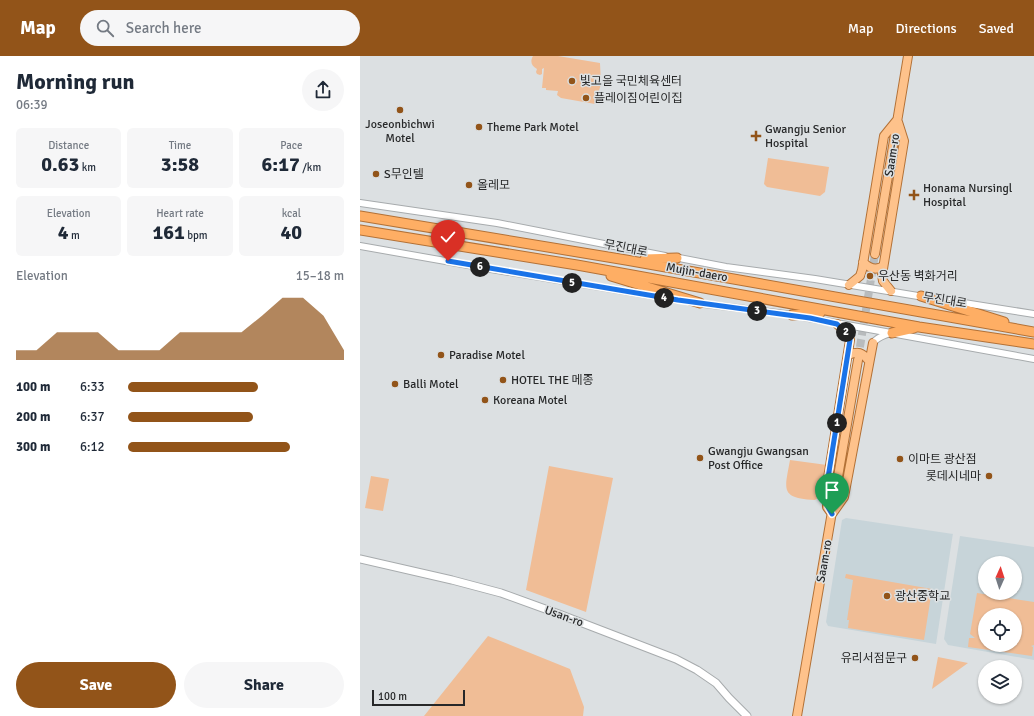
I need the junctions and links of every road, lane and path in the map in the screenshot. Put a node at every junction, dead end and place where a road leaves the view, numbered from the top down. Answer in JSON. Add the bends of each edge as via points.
{"nodes":[{"id":1,"x":908,"y":56,"type":"edge"},
{"id":2,"x":897,"y":120,"type":"junction"},
{"id":3,"x":360,"y":203,"type":"edge"},
{"id":4,"x":360,"y":216,"type":"edge"},
{"id":5,"x":360,"y":230,"type":"edge"},
{"id":6,"x":360,"y":246,"type":"edge"},
{"id":7,"x":875,"y":254,"type":"tunnel mouth"},
{"id":8,"x":677,"y":258,"type":"junction"},
{"id":9,"x":626,"y":260,"type":"junction"},
{"id":10,"x":864,"y":262,"type":"junction"},
{"id":11,"x":577,"y":265,"type":"junction"},
{"id":12,"x":883,"y":266,"type":"junction"},
{"id":13,"x":849,"y":285,"type":"junction"},
{"id":14,"x":891,"y":291,"type":"junction"},
{"id":15,"x":921,"y":296,"type":"junction"},
{"id":16,"x":700,"y":303,"type":"junction"},
{"id":17,"x":834,"y":312,"type":"junction"},
{"id":18,"x":1034,"y":314,"type":"edge"},
{"id":19,"x":792,"y":315,"type":"junction"},
{"id":20,"x":837,"y":324,"type":"junction"},
{"id":21,"x":919,"y":327,"type":"junction"},
{"id":22,"x":1034,"y":332,"type":"edge"},
{"id":23,"x":892,"y":333,"type":"junction"},
{"id":24,"x":873,"y":343,"type":"joint"},
{"id":25,"x":1034,"y":344,"type":"edge"},
{"id":26,"x":848,"y":355,"type":"junction"},
{"id":27,"x":1034,"y":359,"type":"edge"},
{"id":28,"x":858,"y":360,"type":"tunnel mouth"},
{"id":29,"x":869,"y":360,"type":"junction"},
{"id":30,"x":832,"y":514,"type":"junction"},
{"id":31,"x":360,"y":559,"type":"edge"},
{"id":32,"x":747,"y":716,"type":"edge"},
{"id":33,"x":797,"y":716,"type":"edge"}],
"edges":[{"from":1,"to":2,"type":"main road","name":"Saam-ro"},
{"from":2,"to":7,"type":"main road","name":"Saam-ro"},
{"from":2,"to":10,"type":"main road","via":[[884,136]]},
{"from":2,"to":12,"type":"main road","via":[[904,140]]},
{"from":3,"to":8,"type":"street","name":"무진대로","via":[[497,223]]},
{"from":4,"to":9,"type":"highway","name":"Mujin-daero"},
{"from":5,"to":11,"type":"highway","name":"Mujin-daero"},
{"from":6,"to":16,"type":"street"},
{"from":8,"to":9,"type":"highway"},
{"from":8,"to":13,"type":"street","name":"무진대로"},
{"from":9,"to":22,"type":"highway","name":"Mujin-daero"},
{"from":10,"to":12,"type":"main road","via":[[873,268]]},
{"from":10,"to":13,"type":"main road","via":[[860,276]]},
{"from":11,"to":16,"type":"highway"},
{"from":11,"to":17,"type":"highway","name":"Mujin-daero"},
{"from":12,"to":14,"type":"main road","via":[[883,281]]},
{"from":13,"to":14,"type":"street","name":"무진대로"},
{"from":14,"to":15,"type":"street","name":"무진대로"},
{"from":15,"to":18,"type":"street","name":"무진대로"},
{"from":15,"to":22,"type":"highway"},
{"from":16,"to":19,"type":"street"},
{"from":17,"to":19,"type":"highway"},
{"from":17,"to":21,"type":"highway","name":"Mujin-daero"},
{"from":19,"to":20,"type":"street"},
{"from":20,"to":23,"type":"street"},
{"from":20,"to":26,"type":"main road","via":[[850,338]]},
{"from":21,"to":23,"type":"highway"},
{"from":21,"to":25,"type":"highway","name":"Mujin-daero"},
{"from":23,"to":24,"type":"street","via":[[880,336]]},
{"from":23,"to":27,"type":"street"},
{"from":24,"to":29,"type":"main road"},
{"from":26,"to":29,"type":"main road","via":[[859,352]]},
{"from":26,"to":30,"type":"main road","via":[[828,478],[828,507]]},
{"from":28,"to":30,"type":"main road","name":"Saam-ro"},
{"from":29,"to":30,"type":"main road","via":[[844,497]]},
{"from":30,"to":33,"type":"main road","name":"Saam-ro"},
{"from":31,"to":32,"type":"main road","name":"Usan-ro","via":[[501,593],[676,659],[716,683]]}]}
